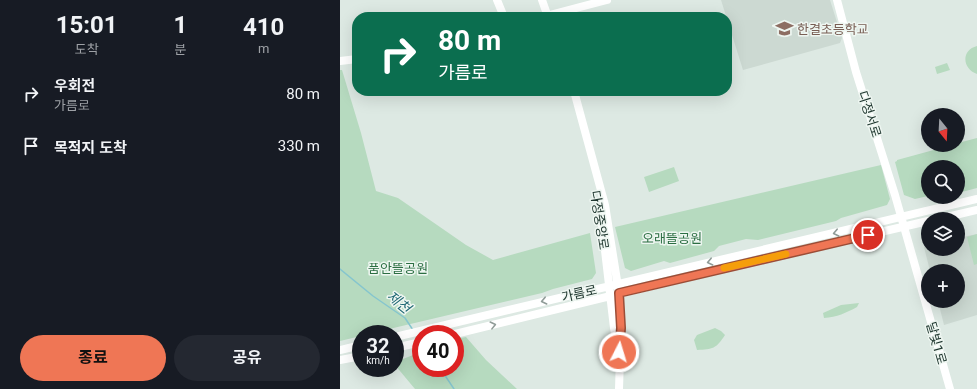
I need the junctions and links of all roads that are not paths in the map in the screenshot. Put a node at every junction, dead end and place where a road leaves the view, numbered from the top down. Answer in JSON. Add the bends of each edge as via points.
{"nodes":[{"id":1,"x":497,"y":0,"type":"edge"},
{"id":2,"x":542,"y":0,"type":"edge"},
{"id":3,"x":547,"y":0,"type":"edge"},
{"id":4,"x":607,"y":0,"type":"edge"},
{"id":5,"x":837,"y":0,"type":"edge"},
{"id":6,"x":590,"y":2,"type":"edge"},
{"id":7,"x":502,"y":12,"type":"edge"},
{"id":8,"x":546,"y":12,"type":"edge"},
{"id":9,"x":548,"y":12,"type":"edge"},
{"id":10,"x":560,"y":12,"type":"edge"},
{"id":11,"x":352,"y":60,"type":"edge"},
{"id":12,"x":340,"y":61,"type":"edge"},
{"id":13,"x":570,"y":96,"type":"edge"},
{"id":14,"x":575,"y":96,"type":"edge"},
{"id":15,"x":977,"y":199,"type":"edge"},
{"id":16,"x":977,"y":210,"type":"edge"},
{"id":17,"x":965,"y":213,"type":"edge"},
{"id":18,"x":901,"y":217,"type":"junction"},
{"id":19,"x":921,"y":223,"type":"edge"},
{"id":20,"x":904,"y":227,"type":"junction"},
{"id":21,"x":618,"y":284,"type":"junction"},
{"id":22,"x":609,"y":286,"type":"junction"},
{"id":23,"x":619,"y":293,"type":"junction"},
{"id":24,"x":611,"y":295,"type":"junction"},
{"id":25,"x":464,"y":332,"type":"edge"},
{"id":26,"x":404,"y":334,"type":"edge"},
{"id":27,"x":352,"y":347,"type":"edge"},
{"id":28,"x":340,"y":350,"type":"edge"},
{"id":29,"x":619,"y":352,"type":"junction"},
{"id":30,"x":352,"y":358,"type":"edge"},
{"id":31,"x":340,"y":360,"type":"edge"},
{"id":32,"x":618,"y":389,"type":"edge"},
{"id":33,"x":950,"y":389,"type":"edge"}],
"edges":[{"from":1,"to":7,"type":"street"},
{"from":2,"to":8,"type":"street"},
{"from":3,"to":9,"type":"street"},
{"from":4,"to":6,"type":"street"},
{"from":5,"to":18,"type":"street","name":"다정서로","via":[[856,72]]},
{"from":6,"to":10,"type":"street"},
{"from":11,"to":12,"type":"street"},
{"from":13,"to":22,"type":"street","name":"다정중앙로","via":[[600,208]]},
{"from":14,"to":21,"type":"street","name":"다정중앙로","via":[[604,205]]},
{"from":15,"to":18,"type":"street","name":"가름로"},
{"from":16,"to":17,"type":"street"},
{"from":18,"to":20,"type":"street","name":"다정서로"},
{"from":18,"to":21,"type":"street","name":"가름로","one_way":true},
{"from":19,"to":20,"type":"street","name":"가름로"},
{"from":20,"to":23,"type":"street","name":"가름로"},
{"from":20,"to":33,"type":"street","name":"달빛1로"},
{"from":21,"to":22,"type":"street","name":"가름로"},
{"from":21,"to":23,"type":"street","name":"다정중앙로"},
{"from":22,"to":24,"type":"street","name":"다정중앙로"},
{"from":22,"to":26,"type":"street","name":"가름로","one_way":true},
{"from":23,"to":24,"type":"street","name":"가름로"},
{"from":23,"to":29,"type":"street","name":"다정중앙로"},
{"from":25,"to":24,"type":"street","name":"가름로","one_way":true},
{"from":24,"to":29,"type":"street","name":"다정중앙로"},
{"from":27,"to":28,"type":"street"},
{"from":29,"to":32,"type":"street"},
{"from":30,"to":31,"type":"street"}]}
